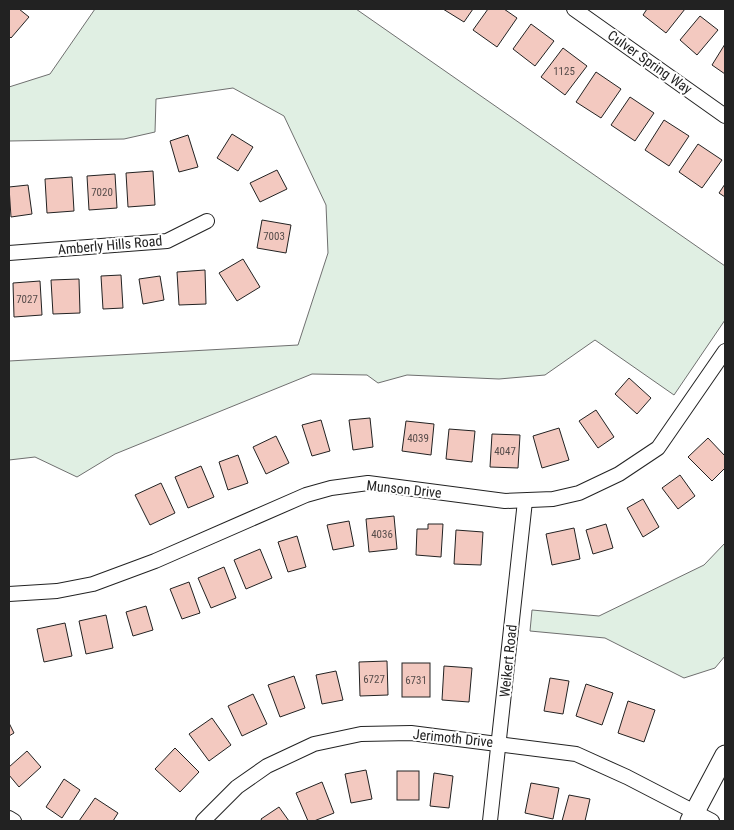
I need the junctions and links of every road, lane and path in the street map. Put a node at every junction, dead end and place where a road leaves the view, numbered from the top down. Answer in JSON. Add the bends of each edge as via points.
{"nodes":[{"id":1,"x":574,"y":9,"type":"edge"},
{"id":2,"x":725,"y":116,"type":"edge"},
{"id":3,"x":207,"y":221,"type":"dead end"},
{"id":4,"x":9,"y":253,"type":"edge"},
{"id":5,"x":725,"y":351,"type":"edge"},
{"id":6,"x":525,"y":501,"type":"junction"},
{"id":7,"x":9,"y":594,"type":"edge"},
{"id":8,"x":499,"y":743,"type":"junction"},
{"id":9,"x":725,"y":755,"type":"edge"},
{"id":10,"x":692,"y":817,"type":"edge"},
{"id":11,"x":9,"y":818,"type":"edge"},
{"id":12,"x":14,"y":821,"type":"edge"},
{"id":13,"x":204,"y":821,"type":"edge"},
{"id":14,"x":490,"y":821,"type":"edge"},
{"id":15,"x":712,"y":821,"type":"edge"}],
"edges":[{"from":1,"to":2,"type":"street","name":"Culver Spring Way"},
{"from":3,"to":4,"type":"street","name":"Amberly Hills Road","via":[[167,241]]},
{"from":5,"to":6,"type":"street","name":"Munson Drive","via":[[658,448],[619,474],[578,493]]},
{"from":6,"to":7,"type":"street","name":"Munson Drive","via":[[368,483],[330,488],[306,495],[155,561],[93,584],[57,591]]},
{"from":6,"to":8,"type":"street","name":"Weikert Road"},
{"from":8,"to":10,"type":"street","name":"Jerimoth Drive","via":[[576,754],[628,777]]},
{"from":8,"to":13,"type":"street","name":"Jerimoth Drive","via":[[411,733],[361,734],[314,744],[260,771],[237,787]]},
{"from":8,"to":14,"type":"street","name":"Weikert Road"},
{"from":9,"to":10,"type":"street"},
{"from":10,"to":15,"type":"street","name":"Jerimoth Drive"},
{"from":11,"to":12,"type":"street"}]}
